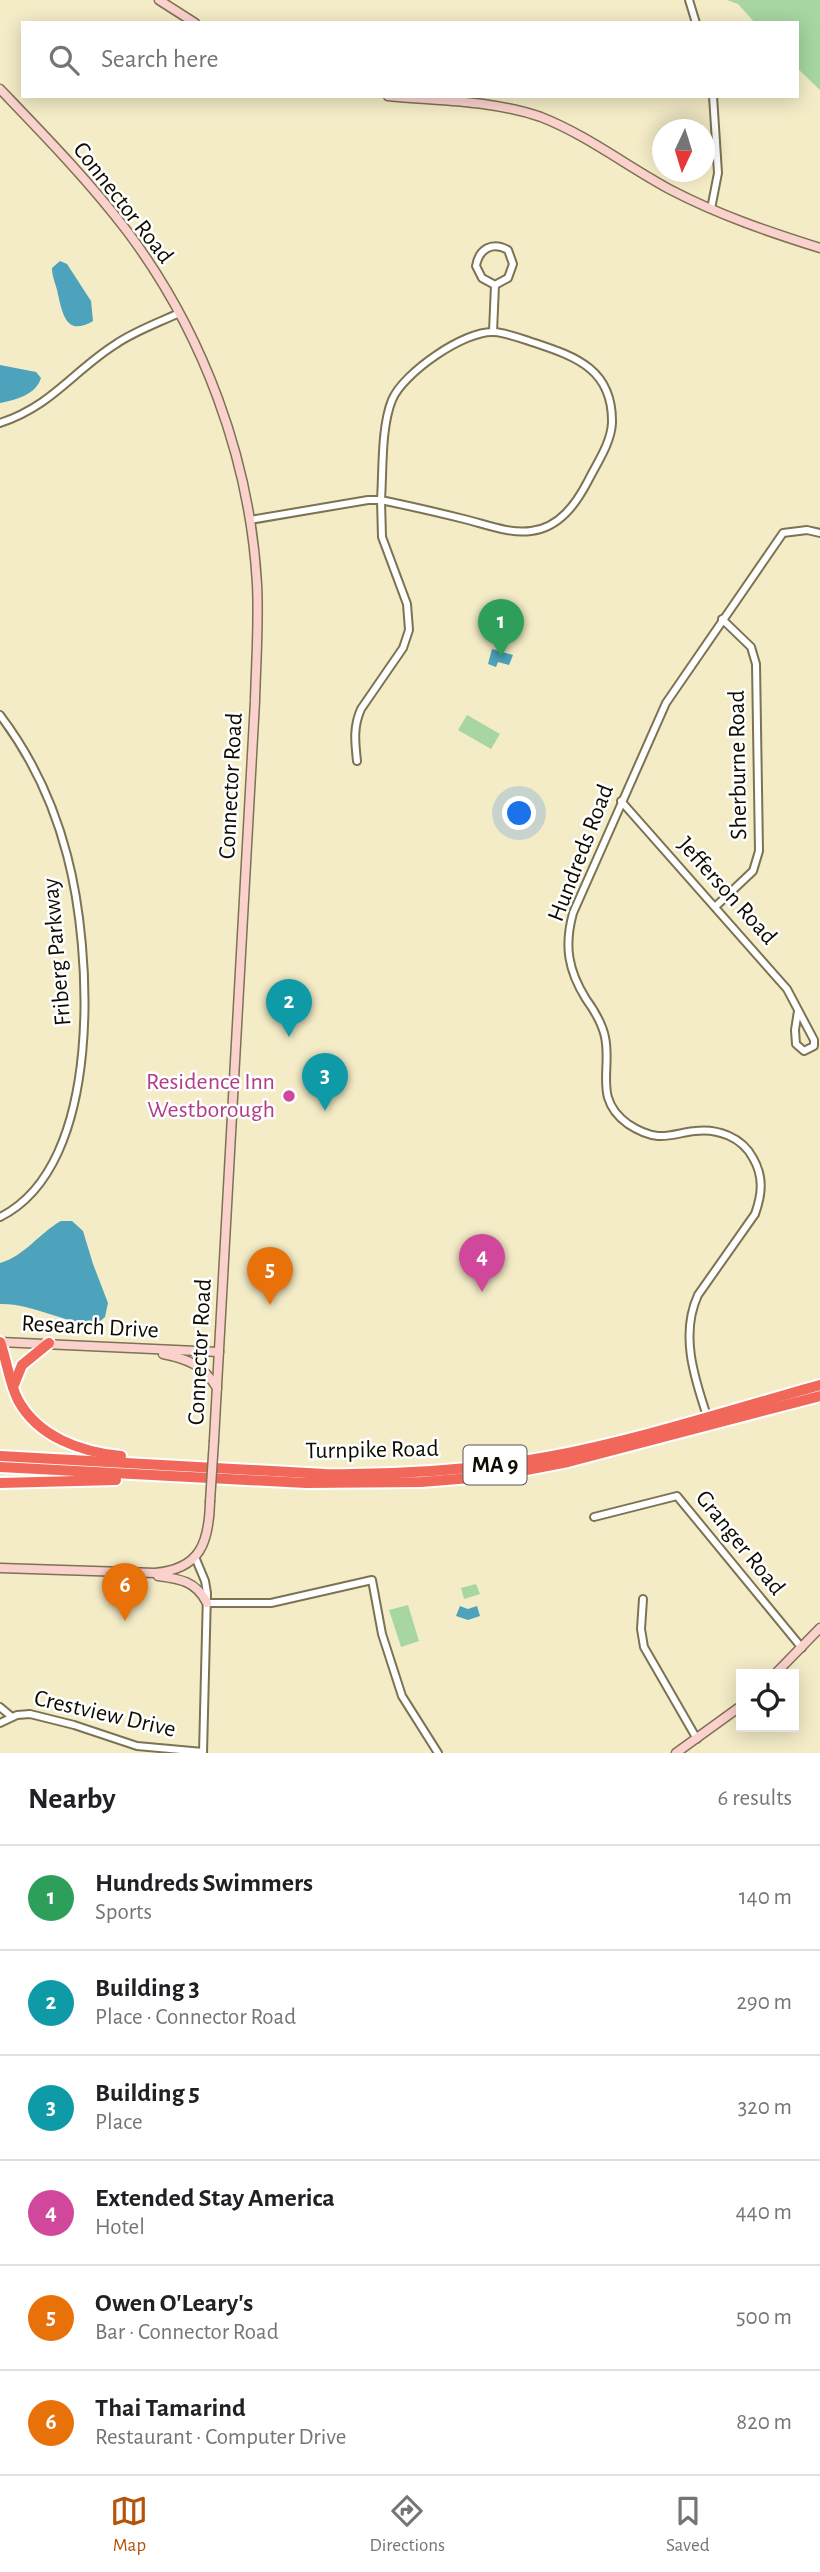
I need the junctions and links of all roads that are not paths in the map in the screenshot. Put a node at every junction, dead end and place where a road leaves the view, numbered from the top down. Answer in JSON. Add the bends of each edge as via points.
{"nodes":[{"id":1,"x":159,"y":0,"type":"edge"},
{"id":2,"x":689,"y":0,"type":"edge"},
{"id":3,"x":192,"y":21,"type":"edge"},
{"id":4,"x":695,"y":21,"type":"edge"},
{"id":5,"x":0,"y":89,"type":"edge"},
{"id":6,"x":413,"y":98,"type":"edge"},
{"id":7,"x":713,"y":98,"type":"edge"},
{"id":8,"x":711,"y":209,"type":"junction"},
{"id":9,"x":820,"y":248,"type":"edge"},
{"id":10,"x":495,"y":285,"type":"junction"},
{"id":11,"x":179,"y":313,"type":"junction"},
{"id":12,"x":493,"y":332,"type":"junction"},
{"id":13,"x":0,"y":423,"type":"edge"},
{"id":14,"x":381,"y":500,"type":"junction"},
{"id":15,"x":250,"y":520,"type":"junction"},
{"id":16,"x":820,"y":533,"type":"edge"},
{"id":17,"x":722,"y":619,"type":"junction"},
{"id":18,"x":0,"y":715,"type":"edge"},
{"id":19,"x":357,"y":761,"type":"dead end"},
{"id":20,"x":621,"y":802,"type":"junction"},
{"id":21,"x":715,"y":907,"type":"junction"},
{"id":22,"x":798,"y":1011,"type":"junction"},
{"id":23,"x":0,"y":1217,"type":"edge"},
{"id":24,"x":0,"y":1342,"type":"edge"},
{"id":25,"x":49,"y":1343,"type":"junction"},
{"id":26,"x":143,"y":1349,"type":"junction"},
{"id":27,"x":219,"y":1352,"type":"junction"},
{"id":28,"x":820,"y":1385,"type":"edge"},
{"id":29,"x":13,"y":1387,"type":"junction"},
{"id":30,"x":217,"y":1390,"type":"junction"},
{"id":31,"x":820,"y":1395,"type":"edge"},
{"id":32,"x":707,"y":1416,"type":"junction"},
{"id":33,"x":0,"y":1456,"type":"edge"},
{"id":34,"x":161,"y":1465,"type":"junction"},
{"id":35,"x":0,"y":1467,"type":"edge"},
{"id":36,"x":139,"y":1475,"type":"junction"},
{"id":37,"x":0,"y":1483,"type":"edge"},
{"id":38,"x":594,"y":1517,"type":"dead end"},
{"id":39,"x":195,"y":1557,"type":"junction"},
{"id":40,"x":0,"y":1568,"type":"edge"},
{"id":41,"x":137,"y":1573,"type":"junction"},
{"id":42,"x":643,"y":1599,"type":"dead end"},
{"id":43,"x":207,"y":1602,"type":"junction"},
{"id":44,"x":820,"y":1628,"type":"edge"},
{"id":45,"x":802,"y":1648,"type":"junction"},
{"id":46,"x":780,"y":1669,"type":"edge"},
{"id":47,"x":0,"y":1707,"type":"edge"},
{"id":48,"x":736,"y":1710,"type":"edge"},
{"id":49,"x":12,"y":1717,"type":"junction"},
{"id":50,"x":0,"y":1723,"type":"edge"},
{"id":51,"x":697,"y":1739,"type":"junction"},
{"id":52,"x":203,"y":1753,"type":"edge"},
{"id":53,"x":438,"y":1753,"type":"edge"},
{"id":54,"x":676,"y":1753,"type":"edge"}],
"edges":[{"from":1,"to":3,"type":"street"},
{"from":2,"to":4,"type":"street"},
{"from":5,"to":11,"type":"street","name":"Connector Road","via":[[119,220]]},
{"from":6,"to":8,"type":"street","via":[[475,103],[540,117]]},
{"from":7,"to":8,"type":"street","via":[[718,173]]},
{"from":8,"to":9,"type":"street"},
{"from":10,"to":10,"type":"street","via":[[508,278],[513,264],[508,250],[494,245],[481,253],[476,266],[482,278]]},
{"from":10,"to":12,"type":"street"},
{"from":11,"to":13,"type":"street","via":[[116,344],[48,400]]},
{"from":11,"to":15,"type":"street","name":"Connector Road","via":[[227,425]]},
{"from":12,"to":14,"type":"street","via":[[463,340],[399,387],[388,414]]},
{"from":12,"to":14,"type":"street","via":[[574,357],[601,379],[612,425],[601,456],[574,504],[558,522],[529,532]]},
{"from":14,"to":15,"type":"street"},
{"from":14,"to":19,"type":"street","via":[[382,537],[407,604],[409,630],[403,648],[357,719]]},
{"from":15,"to":27,"type":"street","name":"Connector Road","via":[[257,586],[256,675]]},
{"from":16,"to":17,"type":"street","name":"Hundreds Road","via":[[783,533]]},
{"from":17,"to":20,"type":"street","name":"Hundreds Road","via":[[662,710]]},
{"from":17,"to":21,"type":"street","name":"Sherburne Road","via":[[751,647],[756,664],[759,851],[753,871]]},
{"from":18,"to":23,"type":"street","name":"Friberg Parkway","via":[[37,775],[67,856],[77,903],[85,1005],[80,1082],[63,1139],[35,1189]]},
{"from":20,"to":21,"type":"street","name":"Jefferson Road"},
{"from":20,"to":32,"type":"street","name":"Hundreds Road","via":[[573,913],[568,945],[573,977],[605,1035],[608,1100],[629,1125],[643,1132],[659,1136],[708,1130],[738,1140],[750,1152],[762,1182],[755,1214],[691,1309],[689,1342]]},
{"from":21,"to":22,"type":"street","name":"Jefferson Road","via":[[787,989]]},
{"from":22,"to":22,"type":"street","name":"Jefferson Road","via":[[796,1044],[809,1051],[814,1040]]},
{"from":24,"to":25,"type":"street","name":"Research Drive"},
{"from":24,"to":29,"type":"highway"},
{"from":25,"to":26,"type":"street","name":"Research Drive"},
{"from":25,"to":29,"type":"highway","via":[[22,1365]]},
{"from":26,"to":27,"type":"street","name":"Research Drive"},
{"from":26,"to":30,"type":"street","via":[[190,1360],[202,1367]]},
{"from":27,"to":30,"type":"street","name":"Connector Road"},
{"from":28,"to":32,"type":"highway","name":"Turnpike Road","number":"MA 9"},
{"from":29,"to":34,"type":"highway","via":[[32,1419],[56,1438]]},
{"from":30,"to":39,"type":"street","name":"Connector Road","bridge":true,"via":[[207,1537]]},
{"from":31,"to":36,"type":"highway","name":"Turnpike Road","number":"MA 9","via":[[568,1462],[496,1476],[306,1483]]},
{"from":32,"to":34,"type":"highway","name":"Turnpike Road","number":"MA 9","via":[[580,1450],[447,1470],[325,1474]]},
{"from":33,"to":34,"type":"highway","name":"Turnpike Road","number":"MA 9"},
{"from":35,"to":36,"type":"highway","name":"Turnpike Road","number":"MA 9"},
{"from":36,"to":37,"type":"highway","via":[[121,1480]]},
{"from":38,"to":45,"type":"street","name":"Granger Road","via":[[677,1496]]},
{"from":39,"to":41,"type":"street","via":[[170,1571]]},
{"from":39,"to":43,"type":"street"},
{"from":40,"to":41,"type":"street"},
{"from":41,"to":43,"type":"street","via":[[186,1581]]},
{"from":42,"to":51,"type":"street","via":[[644,1647]]},
{"from":43,"to":52,"type":"street"},
{"from":43,"to":53,"type":"street","via":[[271,1603],[372,1580],[382,1633],[402,1696]]},
{"from":44,"to":45,"type":"street"},
{"from":45,"to":46,"type":"street"},
{"from":47,"to":49,"type":"street"},
{"from":48,"to":51,"type":"street"},
{"from":49,"to":50,"type":"street","name":"Crestview Drive"},
{"from":49,"to":52,"type":"street","name":"Crestview Drive","via":[[42,1716],[144,1748]]},
{"from":51,"to":54,"type":"street"}]}
